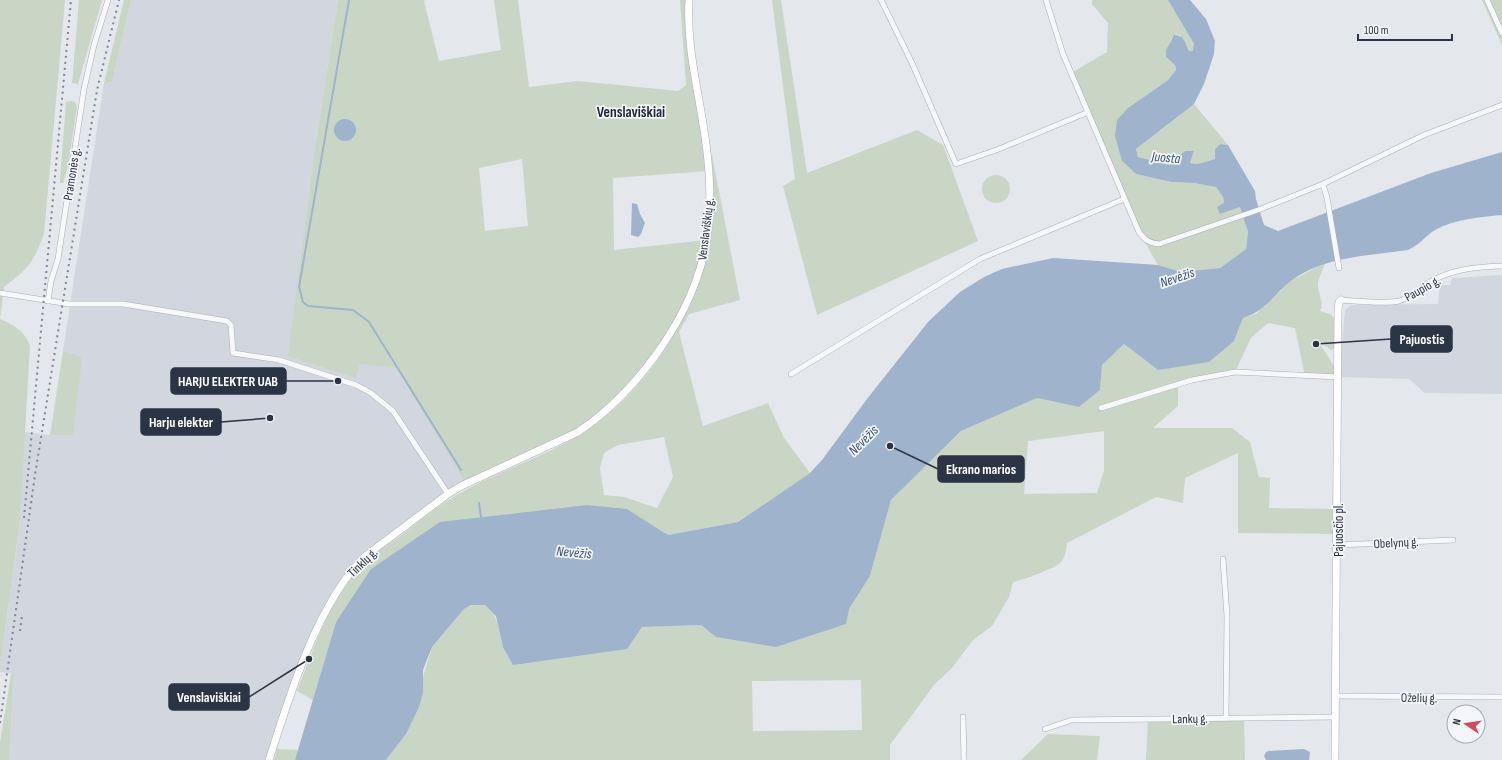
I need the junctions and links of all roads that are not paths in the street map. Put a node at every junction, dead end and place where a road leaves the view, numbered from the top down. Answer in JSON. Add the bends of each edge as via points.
{"nodes":[{"id":1,"x":108,"y":0,"type":"edge"},
{"id":2,"x":689,"y":0,"type":"edge"},
{"id":3,"x":881,"y":0,"type":"edge"},
{"id":4,"x":1046,"y":0,"type":"edge"},
{"id":5,"x":1487,"y":0,"type":"edge"},
{"id":6,"x":1502,"y":34,"type":"edge"},
{"id":7,"x":1502,"y":106,"type":"edge"},
{"id":8,"x":1086,"y":113,"type":"junction"},
{"id":9,"x":1323,"y":184,"type":"junction"},
{"id":10,"x":1124,"y":199,"type":"junction"},
{"id":11,"x":1502,"y":266,"type":"edge"},
{"id":12,"x":1339,"y":268,"type":"dead end"},
{"id":13,"x":0,"y":293,"type":"edge"},
{"id":14,"x":1341,"y":300,"type":"joint"},
{"id":15,"x":48,"y":301,"type":"junction"},
{"id":16,"x":792,"y":374,"type":"dead end"},
{"id":17,"x":1339,"y":377,"type":"junction"},
{"id":18,"x":1101,"y":408,"type":"dead end"},
{"id":19,"x":549,"y":446,"type":"joint"},
{"id":20,"x":448,"y":494,"type":"junction"},
{"id":21,"x":1453,"y":540,"type":"dead end"},
{"id":22,"x":1338,"y":545,"type":"junction"},
{"id":23,"x":1223,"y":559,"type":"dead end"},
{"id":24,"x":1336,"y":696,"type":"junction"},
{"id":25,"x":1502,"y":697,"type":"edge"},
{"id":26,"x":963,"y":717,"type":"dead end"},
{"id":27,"x":1336,"y":717,"type":"junction"},
{"id":28,"x":1226,"y":718,"type":"junction"},
{"id":29,"x":1045,"y":729,"type":"dead end"},
{"id":30,"x":269,"y":760,"type":"edge"},
{"id":31,"x":964,"y":760,"type":"edge"},
{"id":32,"x":1335,"y":760,"type":"edge"}],
"edges":[{"from":1,"to":15,"type":"street","name":"Pramonės g.","via":[[84,89],[59,251]]},
{"from":2,"to":19,"type":"main road","name":"Venslaviškių g.","via":[[694,77],[706,143],[709,184],[708,222],[699,272],[680,316],[662,345],[612,405],[578,432]]},
{"from":3,"to":8,"type":"street","via":[[956,164]]},
{"from":4,"to":8,"type":"street"},
{"from":5,"to":6,"type":"street"},
{"from":7,"to":9,"type":"street","via":[[1424,135]]},
{"from":8,"to":10,"type":"street"},
{"from":9,"to":10,"type":"street","via":[[1261,210],[1159,244],[1150,243],[1139,232]]},
{"from":9,"to":12,"type":"street"},
{"from":10,"to":16,"type":"street","via":[[980,259]]},
{"from":11,"to":14,"type":"street","name":"Paupio g.","via":[[1474,267],[1448,274],[1398,301]]},
{"from":13,"to":15,"type":"street"},
{"from":14,"to":17,"type":"main road","name":"Pajuosčio pl.","via":[[1338,309]]},
{"from":15,"to":20,"type":"street","via":[[69,304],[123,304],[227,321],[232,325],[233,353],[279,360],[356,385],[371,393],[393,411]]},
{"from":17,"to":18,"type":"street","via":[[1235,372],[1192,380]]},
{"from":17,"to":22,"type":"main road","name":"Pajuosčio pl."},
{"from":19,"to":20,"type":"main road","name":"Tinklų g."},
{"from":20,"to":30,"type":"main road","name":"Tinklų g.","via":[[364,557],[337,591],[319,624],[306,656]]},
{"from":21,"to":22,"type":"street","name":"Obelynų g."},
{"from":22,"to":24,"type":"main road","name":"Pajuosčio pl."},
{"from":23,"to":28,"type":"street","via":[[1227,616]]},
{"from":24,"to":25,"type":"street","name":"Oželių g."},
{"from":24,"to":27,"type":"main road","name":"Pajuosčio pl."},
{"from":26,"to":31,"type":"street"},
{"from":27,"to":28,"type":"street","name":"Lankų g."},
{"from":27,"to":32,"type":"main road","name":"Pajuosčio pl."},
{"from":28,"to":29,"type":"street","name":"Lankų g.","via":[[1072,720]]}]}
